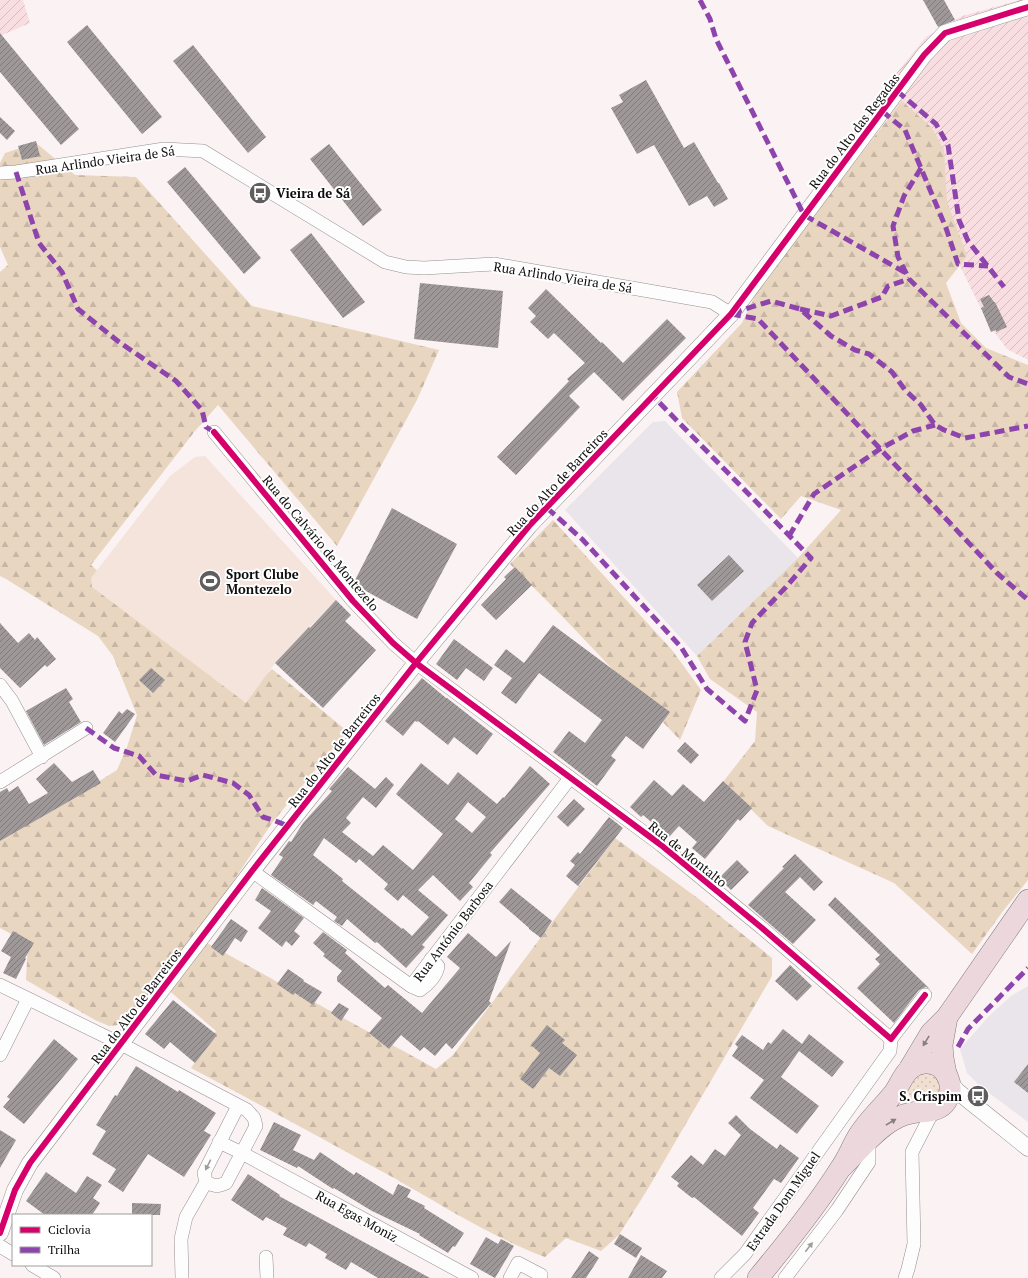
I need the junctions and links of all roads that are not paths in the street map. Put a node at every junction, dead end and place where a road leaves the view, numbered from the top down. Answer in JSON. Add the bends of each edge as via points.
{"nodes":[{"id":1,"x":1028,"y":8,"type":"edge"},
{"id":2,"x":0,"y":173,"type":"edge"},
{"id":3,"x":731,"y":314,"type":"junction"},
{"id":4,"x":214,"y":432,"type":"dead end"},
{"id":5,"x":416,"y":663,"type":"junction"},
{"id":6,"x":0,"y":685,"type":"edge"},
{"id":7,"x":86,"y":728,"type":"dead end"},
{"id":8,"x":42,"y":757,"type":"junction"},
{"id":9,"x":570,"y":778,"type":"junction"},
{"id":10,"x":0,"y":782,"type":"edge"},
{"id":11,"x":252,"y":871,"type":"junction"},
{"id":12,"x":1028,"y":900,"type":"edge"},
{"id":13,"x":0,"y":985,"type":"edge"},
{"id":14,"x":925,"y":995,"type":"dead end"},
{"id":15,"x":28,"y":999,"type":"junction"},
{"id":16,"x":946,"y":1017,"type":"junction"},
{"id":17,"x":892,"y":1039,"type":"junction"},
{"id":18,"x":121,"y":1044,"type":"junction"},
{"id":19,"x":0,"y":1055,"type":"edge"},
{"id":20,"x":906,"y":1075,"type":"junction"},
{"id":21,"x":948,"y":1077,"type":"junction"},
{"id":22,"x":238,"y":1106,"type":"junction"},
{"id":23,"x":982,"y":1111,"type":"junction"},
{"id":24,"x":928,"y":1116,"type":"junction"},
{"id":25,"x":840,"y":1120,"type":"junction"},
{"id":26,"x":864,"y":1137,"type":"junction"},
{"id":27,"x":219,"y":1142,"type":"junction"},
{"id":28,"x":1028,"y":1148,"type":"edge"},
{"id":29,"x":242,"y":1153,"type":"junction"},
{"id":30,"x":206,"y":1182,"type":"junction"},
{"id":31,"x":0,"y":1233,"type":"edge"},
{"id":32,"x":0,"y":1246,"type":"edge"},
{"id":33,"x":12,"y":1253,"type":"edge"},
{"id":34,"x":266,"y":1257,"type":"dead end"},
{"id":35,"x":34,"y":1266,"type":"edge"},
{"id":36,"x":54,"y":1278,"type":"edge"},
{"id":37,"x":182,"y":1278,"type":"edge"},
{"id":38,"x":267,"y":1278,"type":"edge"},
{"id":39,"x":472,"y":1278,"type":"edge"},
{"id":40,"x":510,"y":1278,"type":"edge"},
{"id":41,"x":540,"y":1278,"type":"edge"},
{"id":42,"x":721,"y":1278,"type":"edge"},
{"id":43,"x":758,"y":1278,"type":"edge"},
{"id":44,"x":785,"y":1278,"type":"edge"},
{"id":45,"x":905,"y":1278,"type":"edge"}],
"edges":[{"from":1,"to":3,"type":"street","name":"Rua do Alto das Regadas","via":[[945,33],[924,55]]},
{"from":2,"to":3,"type":"street","name":"Rua Arlindo Vieira de Sá","via":[[164,149],[203,150],[385,262],[406,267],[494,264],[712,302]]},
{"from":3,"to":5,"type":"street","name":"Rua do Alto de Barreiros","via":[[529,526]]},
{"from":4,"to":5,"type":"street","name":"Rua do Calvário de Montezelo","via":[[353,601]]},
{"from":5,"to":9,"type":"street","name":"Rua de Montalto"},
{"from":5,"to":11,"type":"street","name":"Rua do Alto de Barreiros"},
{"from":6,"to":8,"type":"street","via":[[12,701]]},
{"from":7,"to":8,"type":"street"},
{"from":8,"to":10,"type":"street"},
{"from":9,"to":11,"type":"street","name":"Rua António Barbosa","via":[[411,986]]},
{"from":9,"to":17,"type":"street","name":"Rua de Montalto","via":[[661,845]]},
{"from":11,"to":18,"type":"street","name":"Rua do Alto de Barreiros"},
{"from":12,"to":16,"type":"main road","name":"Estrada Dom Miguel"},
{"from":13,"to":15,"type":"street"},
{"from":14,"to":17,"type":"street"},
{"from":15,"to":18,"type":"street"},
{"from":15,"to":19,"type":"street"},
{"from":16,"to":20,"type":"main road","name":"Estrada Dom Miguel","one_way":true,"via":[[931,1033]]},
{"from":16,"to":21,"type":"main road","via":[[942,1045]]},
{"from":17,"to":25,"type":"street","name":"Estrada Dom Miguel","via":[[890,1051]]},
{"from":18,"to":22,"type":"street"},
{"from":18,"to":31,"type":"street","name":"Rua do Alto de Barreiros","via":[[30,1163],[15,1190]]},
{"from":20,"to":21,"type":"main road","via":[[918,1064],[930,1063],[941,1068]]},
{"from":20,"to":24,"type":"main road","via":[[902,1091],[904,1098],[915,1109]]},
{"from":20,"to":26,"type":"main road","name":"Estrada Dom Miguel"},
{"from":21,"to":23,"type":"street","via":[[957,1090]]},
{"from":21,"to":24,"type":"main road","via":[[948,1097],[944,1104]]},
{"from":22,"to":27,"type":"street"},
{"from":22,"to":29,"type":"street","via":[[247,1110],[254,1118],[256,1126]]},
{"from":23,"to":24,"type":"street","via":[[952,1105]]},
{"from":23,"to":28,"type":"street"},
{"from":26,"to":24,"type":"main road","name":"Estrada Dom Miguel","one_way":true,"via":[[907,1114]]},
{"from":24,"to":45,"type":"street","via":[[912,1152],[914,1244]]},
{"from":25,"to":26,"type":"street"},
{"from":25,"to":42,"type":"street","name":"Estrada Dom Miguel","via":[[745,1254]]},
{"from":26,"to":43,"type":"main road","name":"Estrada Dom Miguel"},
{"from":44,"to":26,"type":"street","one_way":true,"via":[[837,1210],[869,1162]]},
{"from":27,"to":29,"type":"street","name":"Rua Egas Moniz"},
{"from":27,"to":30,"type":"street","one_way":true,"via":[[204,1173]]},
{"from":29,"to":30,"type":"street","via":[[226,1183],[214,1186]]},
{"from":29,"to":39,"type":"street","name":"Rua Egas Moniz"},
{"from":30,"to":37,"type":"street","via":[[186,1217],[181,1239]]},
{"from":32,"to":33,"type":"street"},
{"from":34,"to":38,"type":"street"},
{"from":35,"to":36,"type":"street"},
{"from":40,"to":41,"type":"street","via":[[518,1263],[541,1275]]}]}
